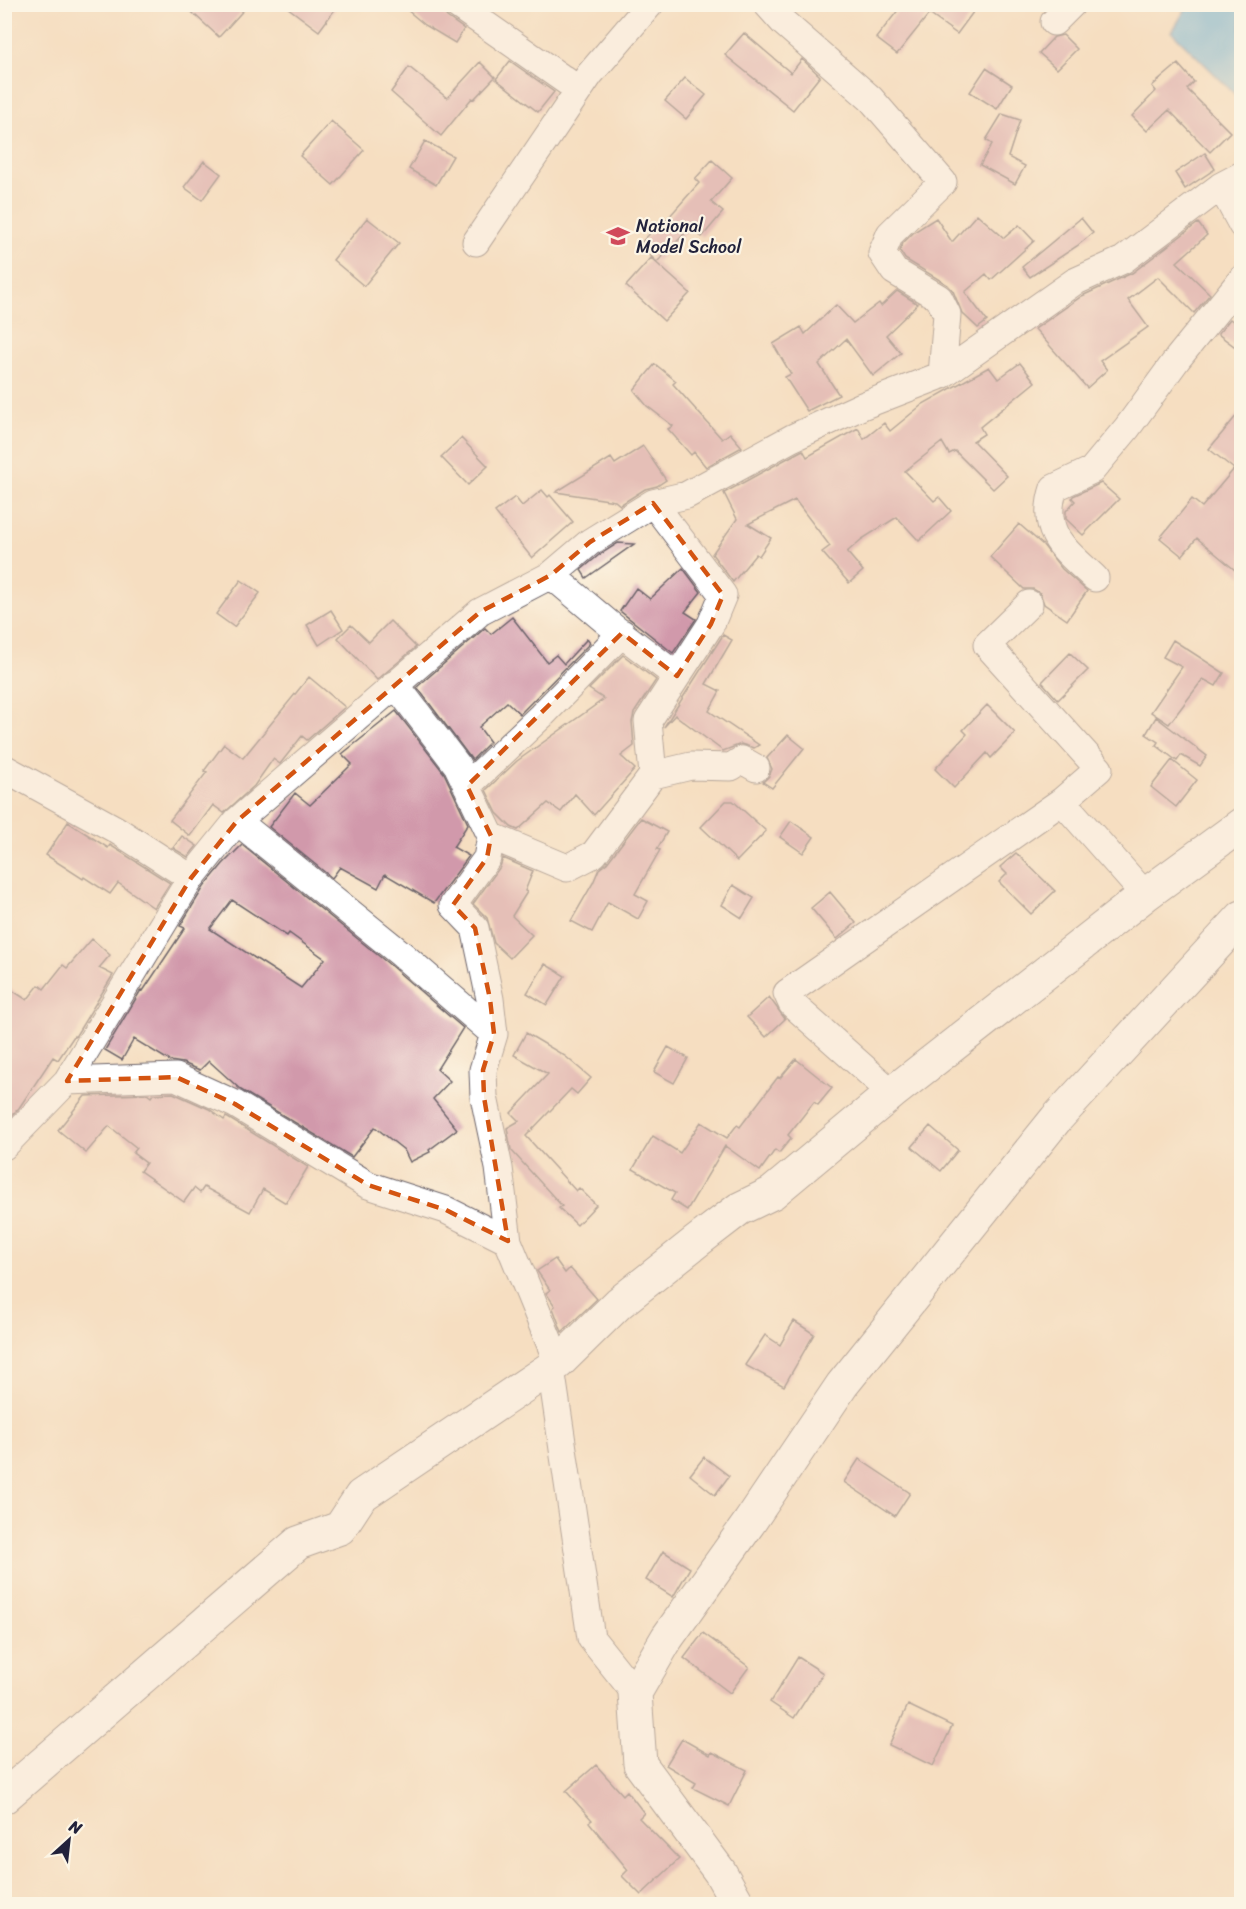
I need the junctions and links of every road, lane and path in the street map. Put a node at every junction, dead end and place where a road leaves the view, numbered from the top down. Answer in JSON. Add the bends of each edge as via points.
{"nodes":[{"id":1,"x":456,"y":4,"type":"edge"},
{"id":2,"x":650,"y":4,"type":"edge"},
{"id":3,"x":767,"y":4,"type":"edge"},
{"id":4,"x":579,"y":90,"type":"junction"},
{"id":5,"x":1231,"y":181,"type":"edge"},
{"id":6,"x":1242,"y":225,"type":"edge"},
{"id":7,"x":476,"y":242,"type":"dead end"},
{"id":8,"x":1238,"y":288,"type":"edge"},
{"id":9,"x":942,"y":375,"type":"junction"},
{"id":10,"x":653,"y":503,"type":"junction"},
{"id":11,"x":551,"y":575,"type":"junction"},
{"id":12,"x":1095,"y":578,"type":"dead end"},
{"id":13,"x":1029,"y":604,"type":"dead end"},
{"id":14,"x":621,"y":633,"type":"junction"},
{"id":15,"x":677,"y":676,"type":"junction"},
{"id":16,"x":395,"y":684,"type":"junction"},
{"id":17,"x":4,"y":768,"type":"edge"},
{"id":18,"x":756,"y":768,"type":"dead end"},
{"id":19,"x":653,"y":775,"type":"junction"},
{"id":20,"x":467,"y":786,"type":"junction"},
{"id":21,"x":1062,"y":801,"type":"junction"},
{"id":22,"x":237,"y":821,"type":"junction"},
{"id":23,"x":1242,"y":824,"type":"edge"},
{"id":24,"x":491,"y":836,"type":"junction"},
{"id":25,"x":191,"y":878,"type":"junction"},
{"id":26,"x":1145,"y":895,"type":"junction"},
{"id":27,"x":1242,"y":917,"type":"edge"},
{"id":28,"x":494,"y":1034,"type":"junction"},
{"id":29,"x":67,"y":1081,"type":"junction"},
{"id":30,"x":892,"y":1093,"type":"junction"},
{"id":31,"x":4,"y":1146,"type":"edge"},
{"id":32,"x":507,"y":1241,"type":"junction"},
{"id":33,"x":558,"y":1363,"type":"junction"},
{"id":34,"x":635,"y":1694,"type":"junction"},
{"id":35,"x":4,"y":1797,"type":"edge"},
{"id":36,"x":738,"y":1905,"type":"edge"}],
"edges":[{"from":1,"to":4,"type":"street"},
{"from":2,"to":4,"type":"street"},
{"from":3,"to":9,"type":"street","via":[[871,99],[944,182],[890,234],[882,253],[894,271],[939,298],[947,314]]},
{"from":4,"to":7,"type":"street"},
{"from":5,"to":6,"type":"street"},
{"from":5,"to":9,"type":"street","via":[[1123,260],[1074,282]]},
{"from":8,"to":12,"type":"street","via":[[1092,470],[1054,488],[1048,505],[1050,524],[1063,547]]},
{"from":9,"to":10,"type":"street","via":[[792,438],[687,495]]},
{"from":10,"to":11,"type":"street","via":[[590,542]]},
{"from":10,"to":15,"type":"street","via":[[723,595],[711,624]]},
{"from":11,"to":14,"type":"street"},
{"from":11,"to":16,"type":"street","via":[[480,612]]},
{"from":13,"to":21,"type":"street","via":[[987,645],[1099,769]]},
{"from":14,"to":15,"type":"street"},
{"from":14,"to":20,"type":"street"},
{"from":15,"to":19,"type":"street","via":[[648,721]]},
{"from":16,"to":20,"type":"street","via":[[457,765]]},
{"from":16,"to":22,"type":"street"},
{"from":17,"to":25,"type":"street","via":[[115,829]]},
{"from":18,"to":19,"type":"street","via":[[742,760],[731,767],[691,766]]},
{"from":19,"to":24,"type":"street","via":[[594,854],[567,868]]},
{"from":20,"to":24,"type":"street"},
{"from":21,"to":26,"type":"street"},
{"from":21,"to":30,"type":"street","via":[[787,993],[792,1004]]},
{"from":22,"to":25,"type":"street"},
{"from":22,"to":28,"type":"street"},
{"from":23,"to":26,"type":"street"},
{"from":24,"to":28,"type":"street","via":[[487,858],[453,905],[475,928]]},
{"from":25,"to":29,"type":"street"},
{"from":26,"to":30,"type":"street"},
{"from":27,"to":34,"type":"street","via":[[1056,1119],[842,1384],[666,1638]]},
{"from":28,"to":32,"type":"street","via":[[483,1070],[484,1097],[499,1168]]},
{"from":29,"to":31,"type":"street"},
{"from":29,"to":32,"type":"street","via":[[176,1077],[236,1104],[368,1185],[446,1210]]},
{"from":30,"to":33,"type":"street","via":[[772,1192],[739,1209],[619,1303]]},
{"from":32,"to":33,"type":"street"},
{"from":33,"to":34,"type":"street","via":[[552,1375],[591,1638]]},
{"from":33,"to":35,"type":"street","via":[[361,1496],[340,1528],[298,1544]]},
{"from":34,"to":36,"type":"street","via":[[640,1764],[720,1872]]}]}
